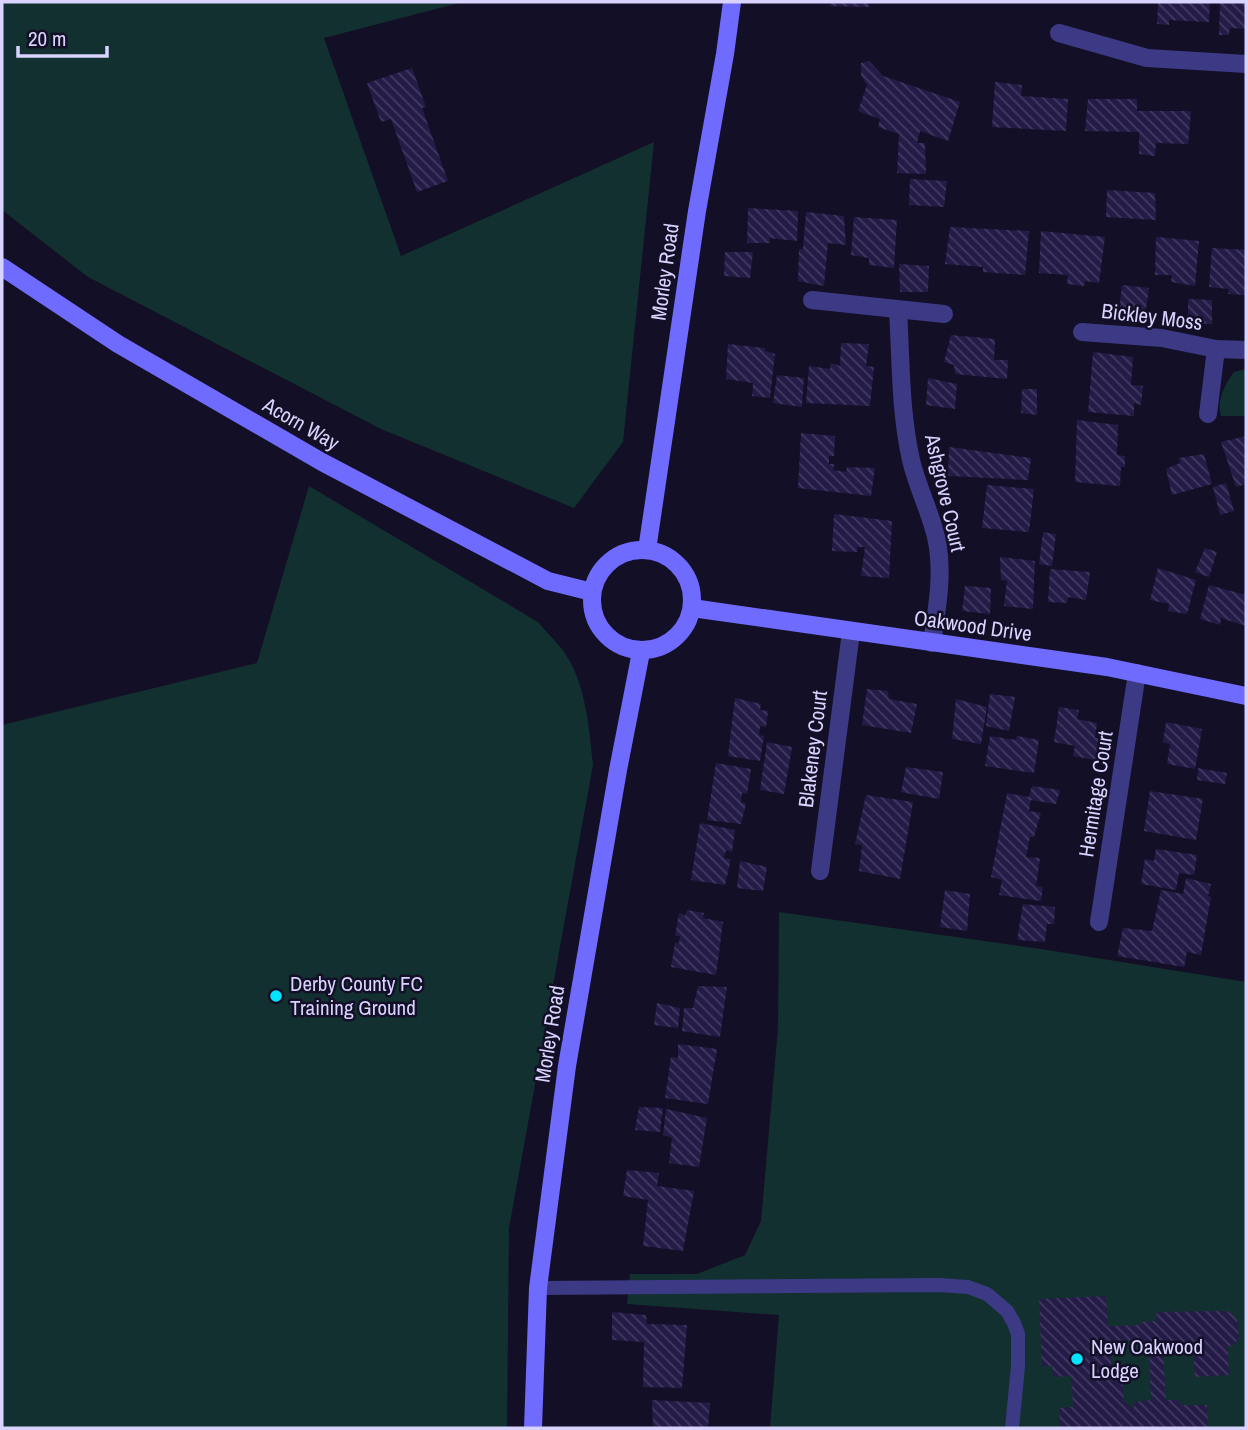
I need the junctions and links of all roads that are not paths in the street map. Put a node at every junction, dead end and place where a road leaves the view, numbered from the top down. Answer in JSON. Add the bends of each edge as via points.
{"nodes":[{"id":1,"x":732,"y":2,"type":"edge"},
{"id":2,"x":1059,"y":33,"type":"dead end"},
{"id":3,"x":1246,"y":64,"type":"edge"},
{"id":4,"x":2,"y":267,"type":"edge"},
{"id":5,"x":812,"y":300,"type":"dead end"},
{"id":6,"x":898,"y":310,"type":"junction"},
{"id":7,"x":944,"y":314,"type":"dead end"},
{"id":8,"x":1082,"y":332,"type":"dead end"},
{"id":9,"x":1216,"y":349,"type":"junction"},
{"id":10,"x":1246,"y":350,"type":"edge"},
{"id":11,"x":1208,"y":414,"type":"dead end"},
{"id":12,"x":647,"y":550,"type":"junction"},
{"id":13,"x":592,"y":592,"type":"junction"},
{"id":14,"x":692,"y":608,"type":"junction"},
{"id":15,"x":850,"y":632,"type":"junction"},
{"id":16,"x":932,"y":643,"type":"junction"},
{"id":17,"x":642,"y":652,"type":"junction"},
{"id":18,"x":1137,"y":673,"type":"junction"},
{"id":19,"x":1246,"y":696,"type":"edge"},
{"id":20,"x":820,"y":871,"type":"dead end"},
{"id":21,"x":1099,"y":922,"type":"dead end"},
{"id":22,"x":538,"y":1288,"type":"junction"},
{"id":23,"x":533,"y":1428,"type":"edge"},
{"id":24,"x":1012,"y":1428,"type":"edge"}],
"edges":[{"from":1,"to":12,"type":"street","name":"Morley Road"},
{"from":2,"to":3,"type":"street","via":[[1147,58]]},
{"from":4,"to":13,"type":"street","name":"Acorn Way","via":[[118,344],[322,462],[548,581]]},
{"from":5,"to":6,"type":"street"},
{"from":6,"to":7,"type":"street"},
{"from":6,"to":16,"type":"street","name":"Ashgrove Court","via":[[901,388],[911,461],[939,557]]},
{"from":8,"to":9,"type":"street","name":"Bickley Moss","via":[[1163,338]]},
{"from":9,"to":10,"type":"street","name":"Bickley Moss"},
{"from":9,"to":11,"type":"street","name":"Bickley Moss"},
{"from":12,"to":13,"type":"street","via":[[622,554],[609,562]]},
{"from":12,"to":14,"type":"street","via":[[673,560],[685,573],[692,590]]},
{"from":13,"to":17,"type":"street","via":[[597,623],[614,642]]},
{"from":14,"to":15,"type":"street","name":"Oakwood Drive"},
{"from":14,"to":17,"type":"street","via":[[684,629],[669,643]]},
{"from":15,"to":16,"type":"street","name":"Oakwood Drive"},
{"from":15,"to":20,"type":"street","name":"Blakeney Court"},
{"from":16,"to":18,"type":"street","name":"Oakwood Drive"},
{"from":17,"to":22,"type":"street","name":"Morley Road","via":[[567,1066]]},
{"from":18,"to":19,"type":"street","name":"Oakwood Drive"},
{"from":18,"to":21,"type":"street","name":"Hermitage Court"},
{"from":22,"to":23,"type":"street","name":"Morley Road"},
{"from":22,"to":24,"type":"lane","via":[[968,1287],[987,1294],[1007,1311],[1018,1334]]}]}
